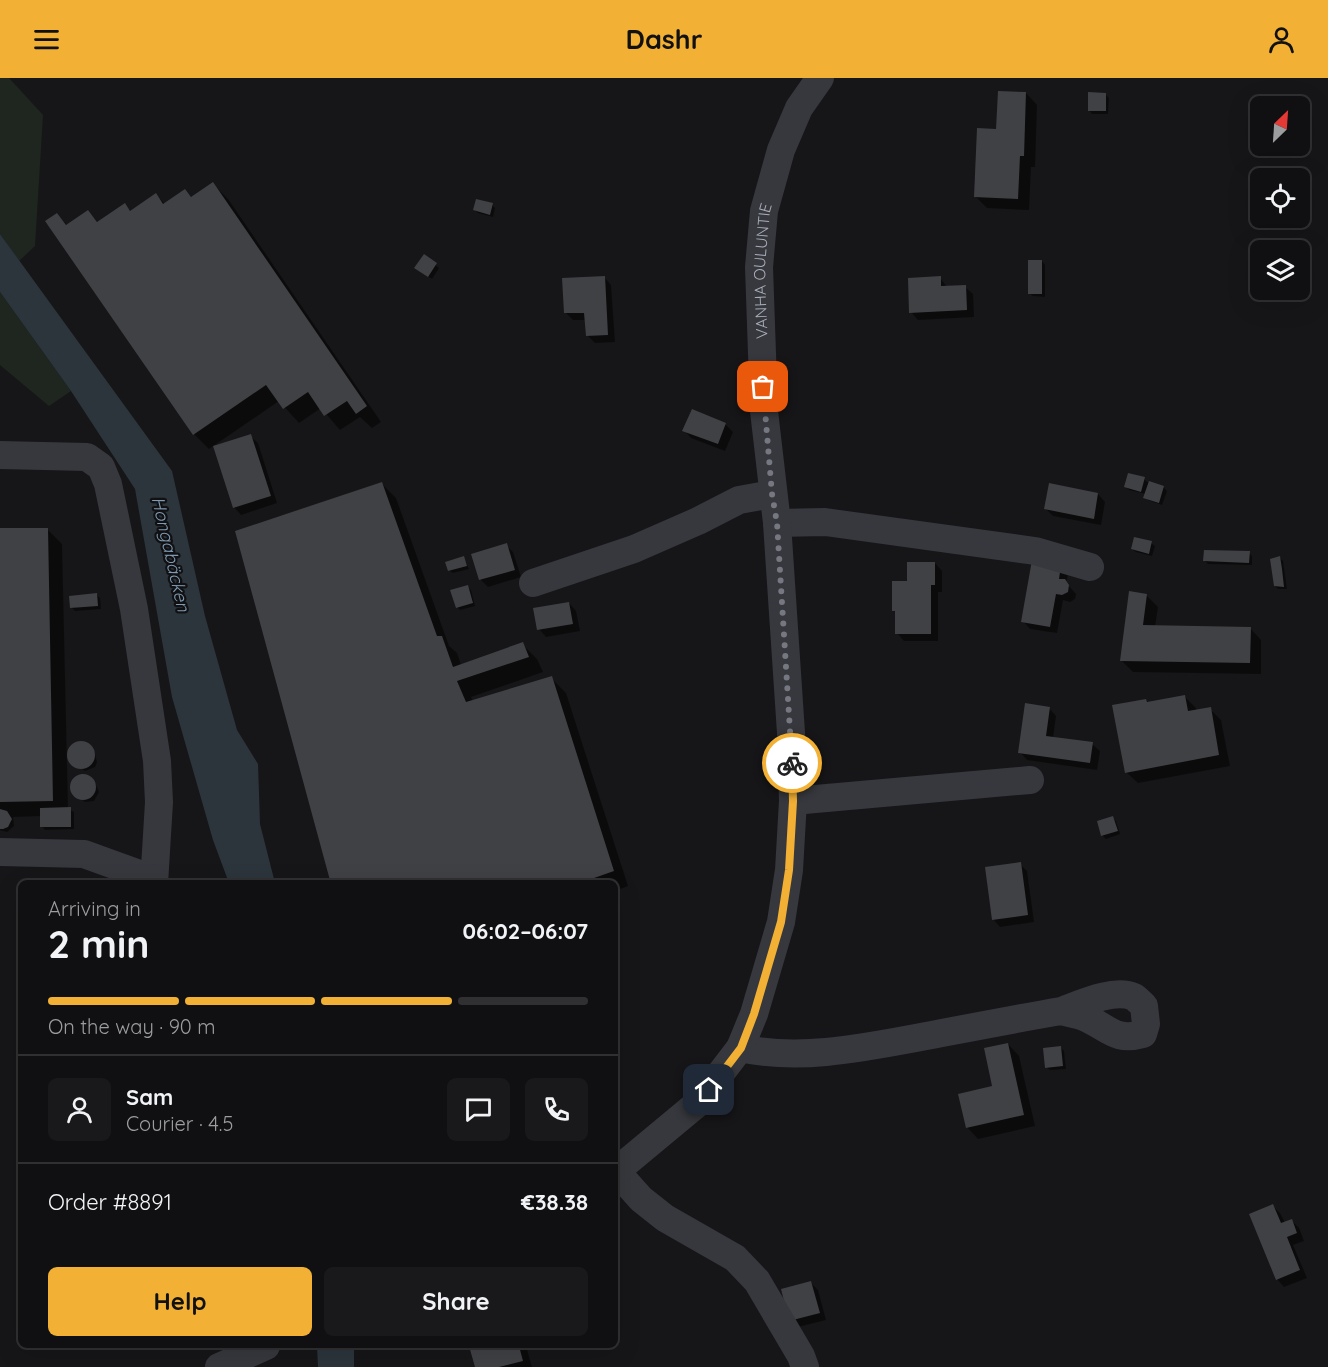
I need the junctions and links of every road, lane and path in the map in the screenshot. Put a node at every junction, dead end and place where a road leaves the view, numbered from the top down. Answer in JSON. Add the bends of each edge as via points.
{"nodes":[{"id":1,"x":820,"y":78,"type":"edge"},
{"id":2,"x":0,"y":455,"type":"edge"},
{"id":3,"x":772,"y":494,"type":"junction"},
{"id":4,"x":777,"y":523,"type":"junction"},
{"id":5,"x":1090,"y":567,"type":"dead end"},
{"id":6,"x":533,"y":583,"type":"dead end"},
{"id":7,"x":1030,"y":780,"type":"dead end"},
{"id":8,"x":793,"y":801,"type":"junction"},
{"id":9,"x":0,"y":852,"type":"edge"},
{"id":10,"x":151,"y":880,"type":"edge"},
{"id":11,"x":154,"y":880,"type":"edge"},
{"id":12,"x":1060,"y":1011,"type":"dead end"},
{"id":13,"x":741,"y":1048,"type":"junction"},
{"id":14,"x":618,"y":1169,"type":"edge"},
{"id":15,"x":618,"y":1173,"type":"edge"},
{"id":16,"x":254,"y":1348,"type":"edge"},
{"id":17,"x":219,"y":1367,"type":"edge"},
{"id":18,"x":805,"y":1367,"type":"edge"}],
"edges":[{"from":1,"to":3,"type":"street","name":"VANHA OULUNTIE","via":[[799,108],[781,150],[764,212],[759,267],[764,411]]},
{"from":2,"to":11,"type":"street","via":[[87,457],[101,467],[108,484],[134,609],[157,761],[159,802]]},
{"from":3,"to":4,"type":"street","name":"VANHA OULUNTIE"},
{"from":3,"to":6,"type":"street","via":[[738,500],[634,549]]},
{"from":4,"to":5,"type":"street","via":[[825,522],[1035,551]]},
{"from":4,"to":8,"type":"street","name":"VANHA OULUNTIE"},
{"from":7,"to":8,"type":"street"},
{"from":8,"to":13,"type":"street","name":"VANHA OULUNTIE","via":[[781,922]]},
{"from":9,"to":10,"type":"street","via":[[84,854]]},
{"from":12,"to":13,"type":"street","via":[[871,1046],[797,1054]]},
{"from":13,"to":14,"type":"street","name":"VANHA OULUNTIE","via":[[698,1103]]},
{"from":15,"to":18,"type":"street","via":[[665,1218],[735,1258],[757,1281]]},
{"from":16,"to":17,"type":"street"}]}
